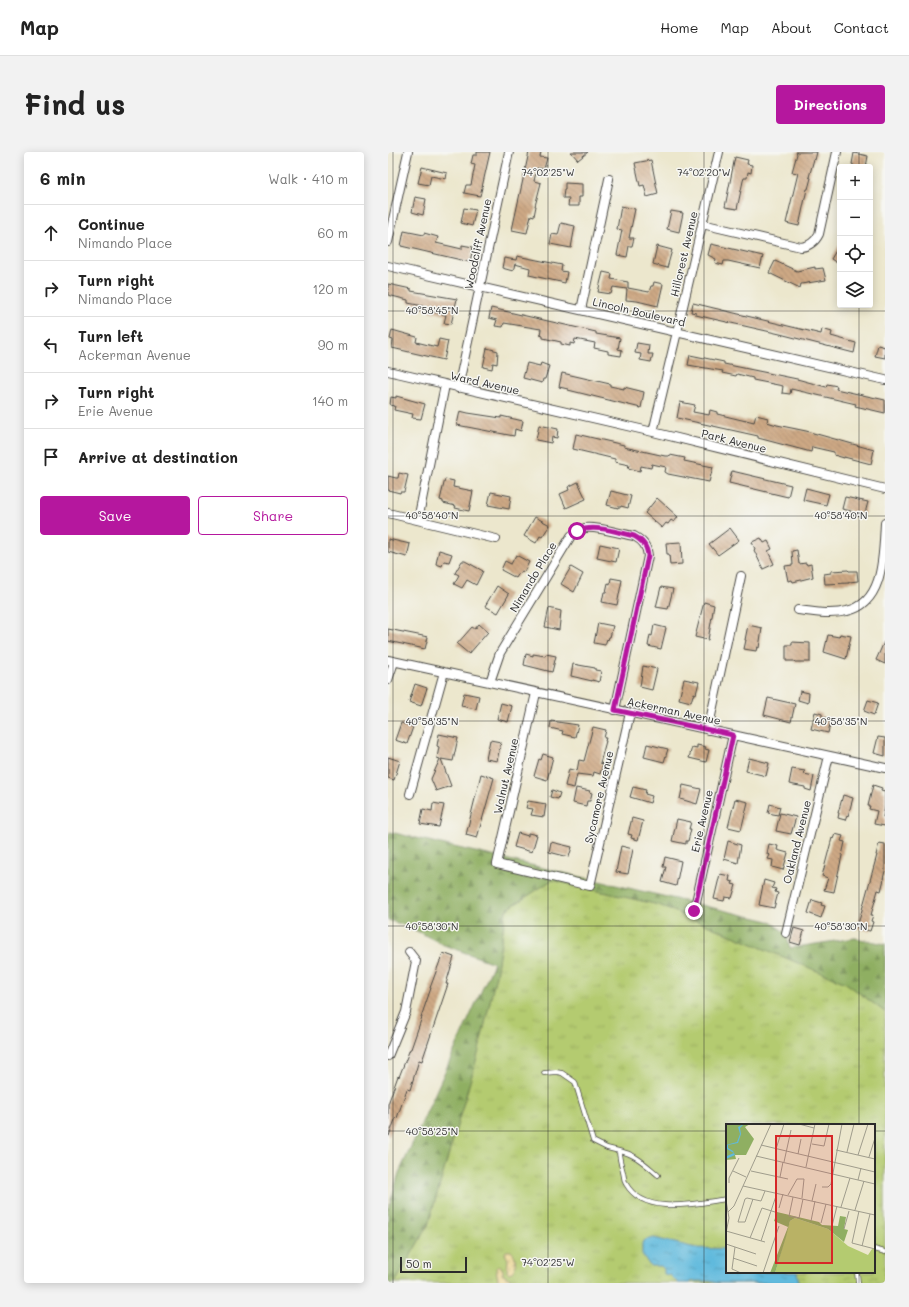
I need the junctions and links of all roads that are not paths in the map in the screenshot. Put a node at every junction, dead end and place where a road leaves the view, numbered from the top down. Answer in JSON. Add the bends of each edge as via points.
{"nodes":[{"id":1,"x":408,"y":152,"type":"edge"},
{"id":2,"x":509,"y":152,"type":"edge"},
{"id":3,"x":719,"y":152,"type":"edge"},
{"id":4,"x":837,"y":152,"type":"edge"},
{"id":5,"x":609,"y":179,"type":"dead end"},
{"id":6,"x":702,"y":224,"type":"junction"},
{"id":7,"x":388,"y":242,"type":"edge"},
{"id":8,"x":388,"y":266,"type":"edge"},
{"id":9,"x":480,"y":287,"type":"junction"},
{"id":10,"x":581,"y":310,"type":"junction"},
{"id":11,"x":677,"y":332,"type":"junction"},
{"id":12,"x":388,"y":371,"type":"edge"},
{"id":13,"x":885,"y":380,"type":"edge"},
{"id":14,"x":446,"y":385,"type":"junction"},
{"id":15,"x":458,"y":388,"type":"junction"},
{"id":16,"x":577,"y":415,"type":"joint"},
{"id":17,"x":653,"y":432,"type":"junction"},
{"id":18,"x":885,"y":489,"type":"edge"},
{"id":19,"x":388,"y":513,"type":"edge"},
{"id":20,"x":418,"y":520,"type":"junction"},
{"id":21,"x":885,"y":523,"type":"edge"},
{"id":22,"x":496,"y":539,"type":"dead end"},
{"id":23,"x":741,"y":576,"type":"dead end"},
{"id":24,"x":798,"y":610,"type":"dead end"},
{"id":25,"x":391,"y":661,"type":"edge"},
{"id":26,"x":444,"y":672,"type":"junction"},
{"id":27,"x":388,"y":680,"type":"edge"},
{"id":28,"x":490,"y":682,"type":"junction"},
{"id":29,"x":536,"y":692,"type":"junction"},
{"id":30,"x":615,"y":710,"type":"junction"},
{"id":31,"x":630,"y":713,"type":"junction"},
{"id":32,"x":708,"y":730,"type":"junction"},
{"id":33,"x":733,"y":735,"type":"junction"},
{"id":34,"x":829,"y":756,"type":"junction"},
{"id":35,"x":885,"y":768,"type":"edge"},
{"id":36,"x":410,"y":794,"type":"dead end"},
{"id":37,"x":590,"y":886,"type":"joint"},
{"id":38,"x":694,"y":911,"type":"dead end"},
{"id":39,"x":786,"y":933,"type":"dead end"},
{"id":40,"x":409,"y":952,"type":"dead end"},
{"id":41,"x":388,"y":1056,"type":"edge"},
{"id":42,"x":544,"y":1073,"type":"dead end"},
{"id":43,"x":619,"y":1151,"type":"junction"},
{"id":44,"x":658,"y":1175,"type":"dead end"},
{"id":45,"x":726,"y":1199,"type":"edge"},
{"id":46,"x":875,"y":1249,"type":"edge"},
{"id":47,"x":885,"y":1252,"type":"edge"},
{"id":48,"x":857,"y":1273,"type":"edge"},
{"id":49,"x":858,"y":1283,"type":"edge"}],
"edges":[{"from":1,"to":7,"type":"street"},
{"from":2,"to":9,"type":"street","name":"Woodcliff Avenue"},
{"from":3,"to":6,"type":"street","name":"Hillcrest Avenue"},
{"from":4,"to":6,"type":"street","via":[[819,234],[812,244],[801,247]]},
{"from":5,"to":10,"type":"street"},
{"from":6,"to":11,"type":"street","name":"Hillcrest Avenue"},
{"from":8,"to":9,"type":"street","name":"Lincoln Boulevard"},
{"from":9,"to":10,"type":"street","name":"Lincoln Boulevard"},
{"from":9,"to":15,"type":"street","name":"Woodcliff Avenue"},
{"from":10,"to":11,"type":"street","name":"Lincoln Boulevard"},
{"from":11,"to":13,"type":"street","name":"Lincoln Boulevard"},
{"from":11,"to":17,"type":"street","name":"Hillcrest Avenue"},
{"from":12,"to":14,"type":"street","name":"Ward Avenue"},
{"from":14,"to":15,"type":"street","name":"Ward Avenue"},
{"from":14,"to":20,"type":"street"},
{"from":15,"to":16,"type":"street","name":"Ward Avenue"},
{"from":16,"to":17,"type":"street","name":"Park Avenue"},
{"from":17,"to":18,"type":"street","name":"Park Avenue"},
{"from":19,"to":20,"type":"street"},
{"from":20,"to":22,"type":"street"},
{"from":21,"to":24,"type":"street","via":[[882,569],[873,591],[860,606],[846,612]]},
{"from":23,"to":32,"type":"street"},
{"from":25,"to":26,"type":"street","name":"Ackerman Avenue"},
{"from":25,"to":27,"type":"street"},
{"from":26,"to":28,"type":"street","name":"Ackerman Avenue"},
{"from":26,"to":36,"type":"street"},
{"from":28,"to":29,"type":"street","name":"Ackerman Avenue"},
{"from":28,"to":30,"type":"street","name":"Nimando Place","via":[[500,653],[571,536],[584,528],[592,528],[634,536],[645,544],[648,556]]},
{"from":29,"to":30,"type":"street","name":"Ackerman Avenue"},
{"from":29,"to":37,"type":"street","name":"Walnut Avenue","via":[[497,864]]},
{"from":30,"to":31,"type":"street","name":"Ackerman Avenue"},
{"from":31,"to":32,"type":"street","name":"Ackerman Avenue"},
{"from":31,"to":37,"type":"street","name":"Sycamore Avenue"},
{"from":32,"to":33,"type":"street","name":"Ackerman Avenue"},
{"from":33,"to":34,"type":"street","name":"Ackerman Avenue"},
{"from":33,"to":38,"type":"street","name":"Erie Avenue"},
{"from":34,"to":35,"type":"street","name":"Ackerman Avenue"},
{"from":34,"to":39,"type":"street","name":"Oakland Avenue"},
{"from":40,"to":41,"type":"street","via":[[416,961],[406,1012]]},
{"from":42,"to":43,"type":"lane","via":[[562,1073],[575,1082],[593,1142]]},
{"from":43,"to":44,"type":"lane","via":[[628,1152],[640,1159]]},
{"from":43,"to":45,"type":"lane","via":[[626,1184],[638,1198],[660,1205]]},
{"from":46,"to":47,"type":"lane"},
{"from":48,"to":49,"type":"lane"}]}
